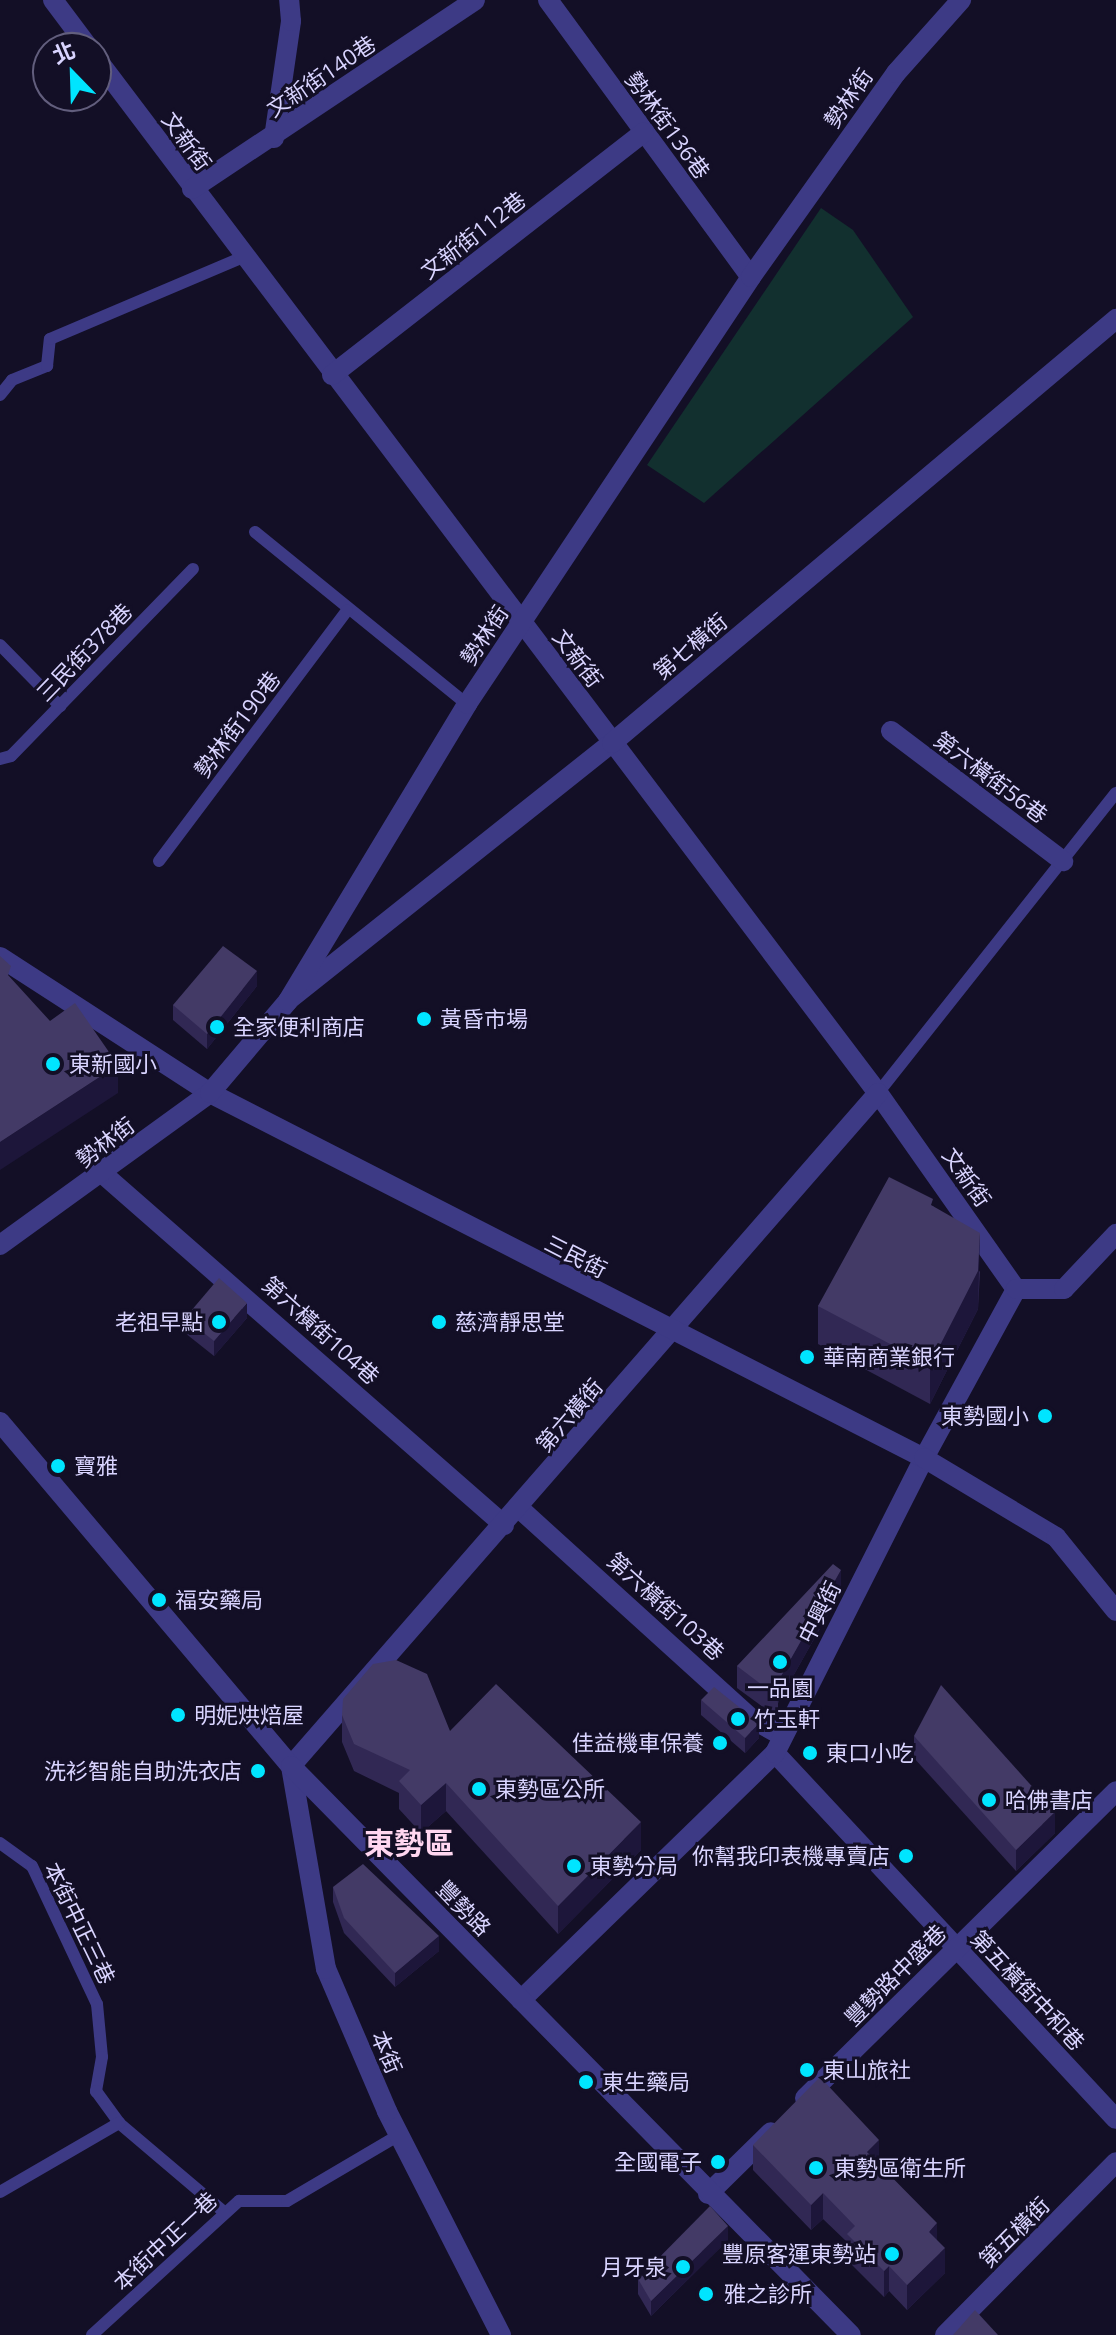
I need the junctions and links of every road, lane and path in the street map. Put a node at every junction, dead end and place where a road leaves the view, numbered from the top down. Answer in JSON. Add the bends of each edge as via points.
{"nodes":[{"id":1,"x":53,"y":0,"type":"edge"},
{"id":2,"x":289,"y":0,"type":"edge"},
{"id":3,"x":475,"y":0,"type":"edge"},
{"id":4,"x":548,"y":0,"type":"edge"},
{"id":5,"x":961,"y":0,"type":"edge"},
{"id":6,"x":77,"y":32,"type":"edge"},
{"id":7,"x":112,"y":80,"type":"edge"},
{"id":8,"x":644,"y":132,"type":"junction"},
{"id":9,"x":274,"y":138,"type":"junction"},
{"id":10,"x":192,"y":189,"type":"junction"},
{"id":11,"x":243,"y":257,"type":"junction"},
{"id":12,"x":751,"y":277,"type":"junction"},
{"id":13,"x":1116,"y":319,"type":"edge"},
{"id":14,"x":332,"y":375,"type":"junction"},
{"id":15,"x":0,"y":395,"type":"edge"},
{"id":16,"x":255,"y":532,"type":"dead end"},
{"id":17,"x":193,"y":569,"type":"dead end"},
{"id":18,"x":347,"y":611,"type":"junction"},
{"id":19,"x":522,"y":622,"type":"junction"},
{"id":20,"x":0,"y":645,"type":"edge"},
{"id":21,"x":467,"y":704,"type":"junction"},
{"id":22,"x":60,"y":706,"type":"junction"},
{"id":23,"x":891,"y":731,"type":"dead end"},
{"id":24,"x":612,"y":743,"type":"junction"},
{"id":25,"x":0,"y":759,"type":"edge"},
{"id":26,"x":1116,"y":793,"type":"edge"},
{"id":27,"x":159,"y":861,"type":"dead end"},
{"id":28,"x":1063,"y":861,"type":"junction"},
{"id":29,"x":0,"y":957,"type":"edge"},
{"id":30,"x":288,"y":1001,"type":"junction"},
{"id":31,"x":210,"y":1093,"type":"junction"},
{"id":32,"x":878,"y":1093,"type":"junction"},
{"id":33,"x":103,"y":1174,"type":"junction"},
{"id":34,"x":1116,"y":1234,"type":"edge"},
{"id":35,"x":0,"y":1245,"type":"edge"},
{"id":36,"x":1016,"y":1289,"type":"junction"},
{"id":37,"x":674,"y":1333,"type":"junction"},
{"id":38,"x":0,"y":1422,"type":"edge"},
{"id":39,"x":924,"y":1458,"type":"junction"},
{"id":40,"x":519,"y":1508,"type":"junction"},
{"id":41,"x":504,"y":1525,"type":"junction"},
{"id":42,"x":1116,"y":1611,"type":"edge"},
{"id":43,"x":779,"y":1745,"type":"junction"},
{"id":44,"x":291,"y":1766,"type":"junction"},
{"id":45,"x":1116,"y":1791,"type":"edge"},
{"id":46,"x":0,"y":1843,"type":"edge"},
{"id":47,"x":955,"y":1948,"type":"junction"},
{"id":48,"x":521,"y":2000,"type":"junction"},
{"id":49,"x":1116,"y":2119,"type":"edge"},
{"id":50,"x":119,"y":2123,"type":"junction"},
{"id":51,"x":399,"y":2135,"type":"junction"},
{"id":52,"x":1116,"y":2162,"type":"edge"},
{"id":53,"x":0,"y":2192,"type":"edge"},
{"id":54,"x":708,"y":2194,"type":"junction"},
{"id":55,"x":225,"y":2213,"type":"junction"},
{"id":56,"x":92,"y":2335,"type":"edge"},
{"id":57,"x":501,"y":2335,"type":"edge"},
{"id":58,"x":851,"y":2335,"type":"edge"},
{"id":59,"x":945,"y":2335,"type":"edge"}],
"edges":[{"from":1,"to":6,"type":"street"},
{"from":2,"to":9,"type":"street","via":[[291,21]]},
{"from":3,"to":9,"type":"street","name":"文新街140巷"},
{"from":4,"to":8,"type":"street","name":"勢林街136巷"},
{"from":5,"to":12,"type":"street","name":"勢林街","via":[[896,73]]},
{"from":7,"to":10,"type":"street","name":"文新街"},
{"from":8,"to":12,"type":"street","name":"勢林街136巷"},
{"from":8,"to":14,"type":"street","name":"文新街112巷"},
{"from":9,"to":10,"type":"street","name":"文新街140巷"},
{"from":10,"to":11,"type":"street","name":"文新街"},
{"from":11,"to":14,"type":"street","name":"文新街"},
{"from":11,"to":15,"type":"lane","via":[[50,339],[47,366],[12,380]]},
{"from":12,"to":19,"type":"street","name":"勢林街"},
{"from":13,"to":24,"type":"street","name":"第七橫街"},
{"from":14,"to":19,"type":"street","name":"文新街"},
{"from":16,"to":18,"type":"lane"},
{"from":17,"to":22,"type":"lane","name":"三民街378巷"},
{"from":18,"to":21,"type":"lane"},
{"from":18,"to":27,"type":"lane","name":"勢林街190巷"},
{"from":19,"to":21,"type":"street","name":"勢林街"},
{"from":19,"to":24,"type":"street","name":"文新街"},
{"from":20,"to":22,"type":"lane"},
{"from":21,"to":30,"type":"street","name":"勢林街"},
{"from":22,"to":25,"type":"lane","name":"三民街378巷","via":[[11,756]]},
{"from":23,"to":28,"type":"street","name":"第六橫街56巷"},
{"from":24,"to":30,"type":"street","name":"第七橫街"},
{"from":24,"to":32,"type":"street","name":"文新街"},
{"from":26,"to":28,"type":"lane"},
{"from":28,"to":32,"type":"lane"},
{"from":29,"to":31,"type":"street","name":"三民街"},
{"from":30,"to":31,"type":"street","name":"勢林街"},
{"from":31,"to":33,"type":"street","name":"勢林街"},
{"from":31,"to":37,"type":"street","name":"三民街"},
{"from":32,"to":36,"type":"street","name":"文新街"},
{"from":32,"to":37,"type":"street","name":"第六橫街"},
{"from":33,"to":35,"type":"street","name":"勢林街"},
{"from":33,"to":41,"type":"street","name":"第六橫街104巷"},
{"from":34,"to":36,"type":"street","via":[[1064,1289]]},
{"from":36,"to":39,"type":"street","name":"中興街"},
{"from":37,"to":39,"type":"street","name":"三民街"},
{"from":37,"to":40,"type":"street","name":"第六橫街"},
{"from":38,"to":44,"type":"street","name":"豐勢路"},
{"from":39,"to":42,"type":"street","name":"三民街","via":[[1056,1537]]},
{"from":39,"to":43,"type":"street","name":"中興街"},
{"from":40,"to":41,"type":"street","name":"第六橫街"},
{"from":40,"to":43,"type":"street","name":"第六橫街103巷"},
{"from":41,"to":44,"type":"street","name":"第六橫街"},
{"from":43,"to":47,"type":"street","name":"第五橫街中和巷"},
{"from":43,"to":48,"type":"street","name":"中興街"},
{"from":44,"to":48,"type":"street","name":"豐勢路"},
{"from":44,"to":51,"type":"street","name":"本街","via":[[326,1969]]},
{"from":45,"to":47,"type":"street","name":"豐勢路中盛巷"},
{"from":46,"to":50,"type":"lane","name":"本街中正三巷","via":[[32,1866],[97,2004],[102,2057],[96,2091]]},
{"from":47,"to":49,"type":"street","name":"第五橫街中和巷"},
{"from":47,"to":54,"type":"street","name":"豐勢路中盛巷"},
{"from":48,"to":54,"type":"street","name":"豐勢路"},
{"from":50,"to":53,"type":"lane"},
{"from":50,"to":55,"type":"lane","name":"本街中正三巷"},
{"from":51,"to":55,"type":"lane","name":"本街中正一巷","via":[[287,2201],[239,2201]]},
{"from":51,"to":57,"type":"street","name":"本街"},
{"from":52,"to":59,"type":"street","name":"第五橫街"},
{"from":54,"to":58,"type":"street","name":"豐勢路"},
{"from":55,"to":56,"type":"lane","name":"本街中正一巷"}]}
